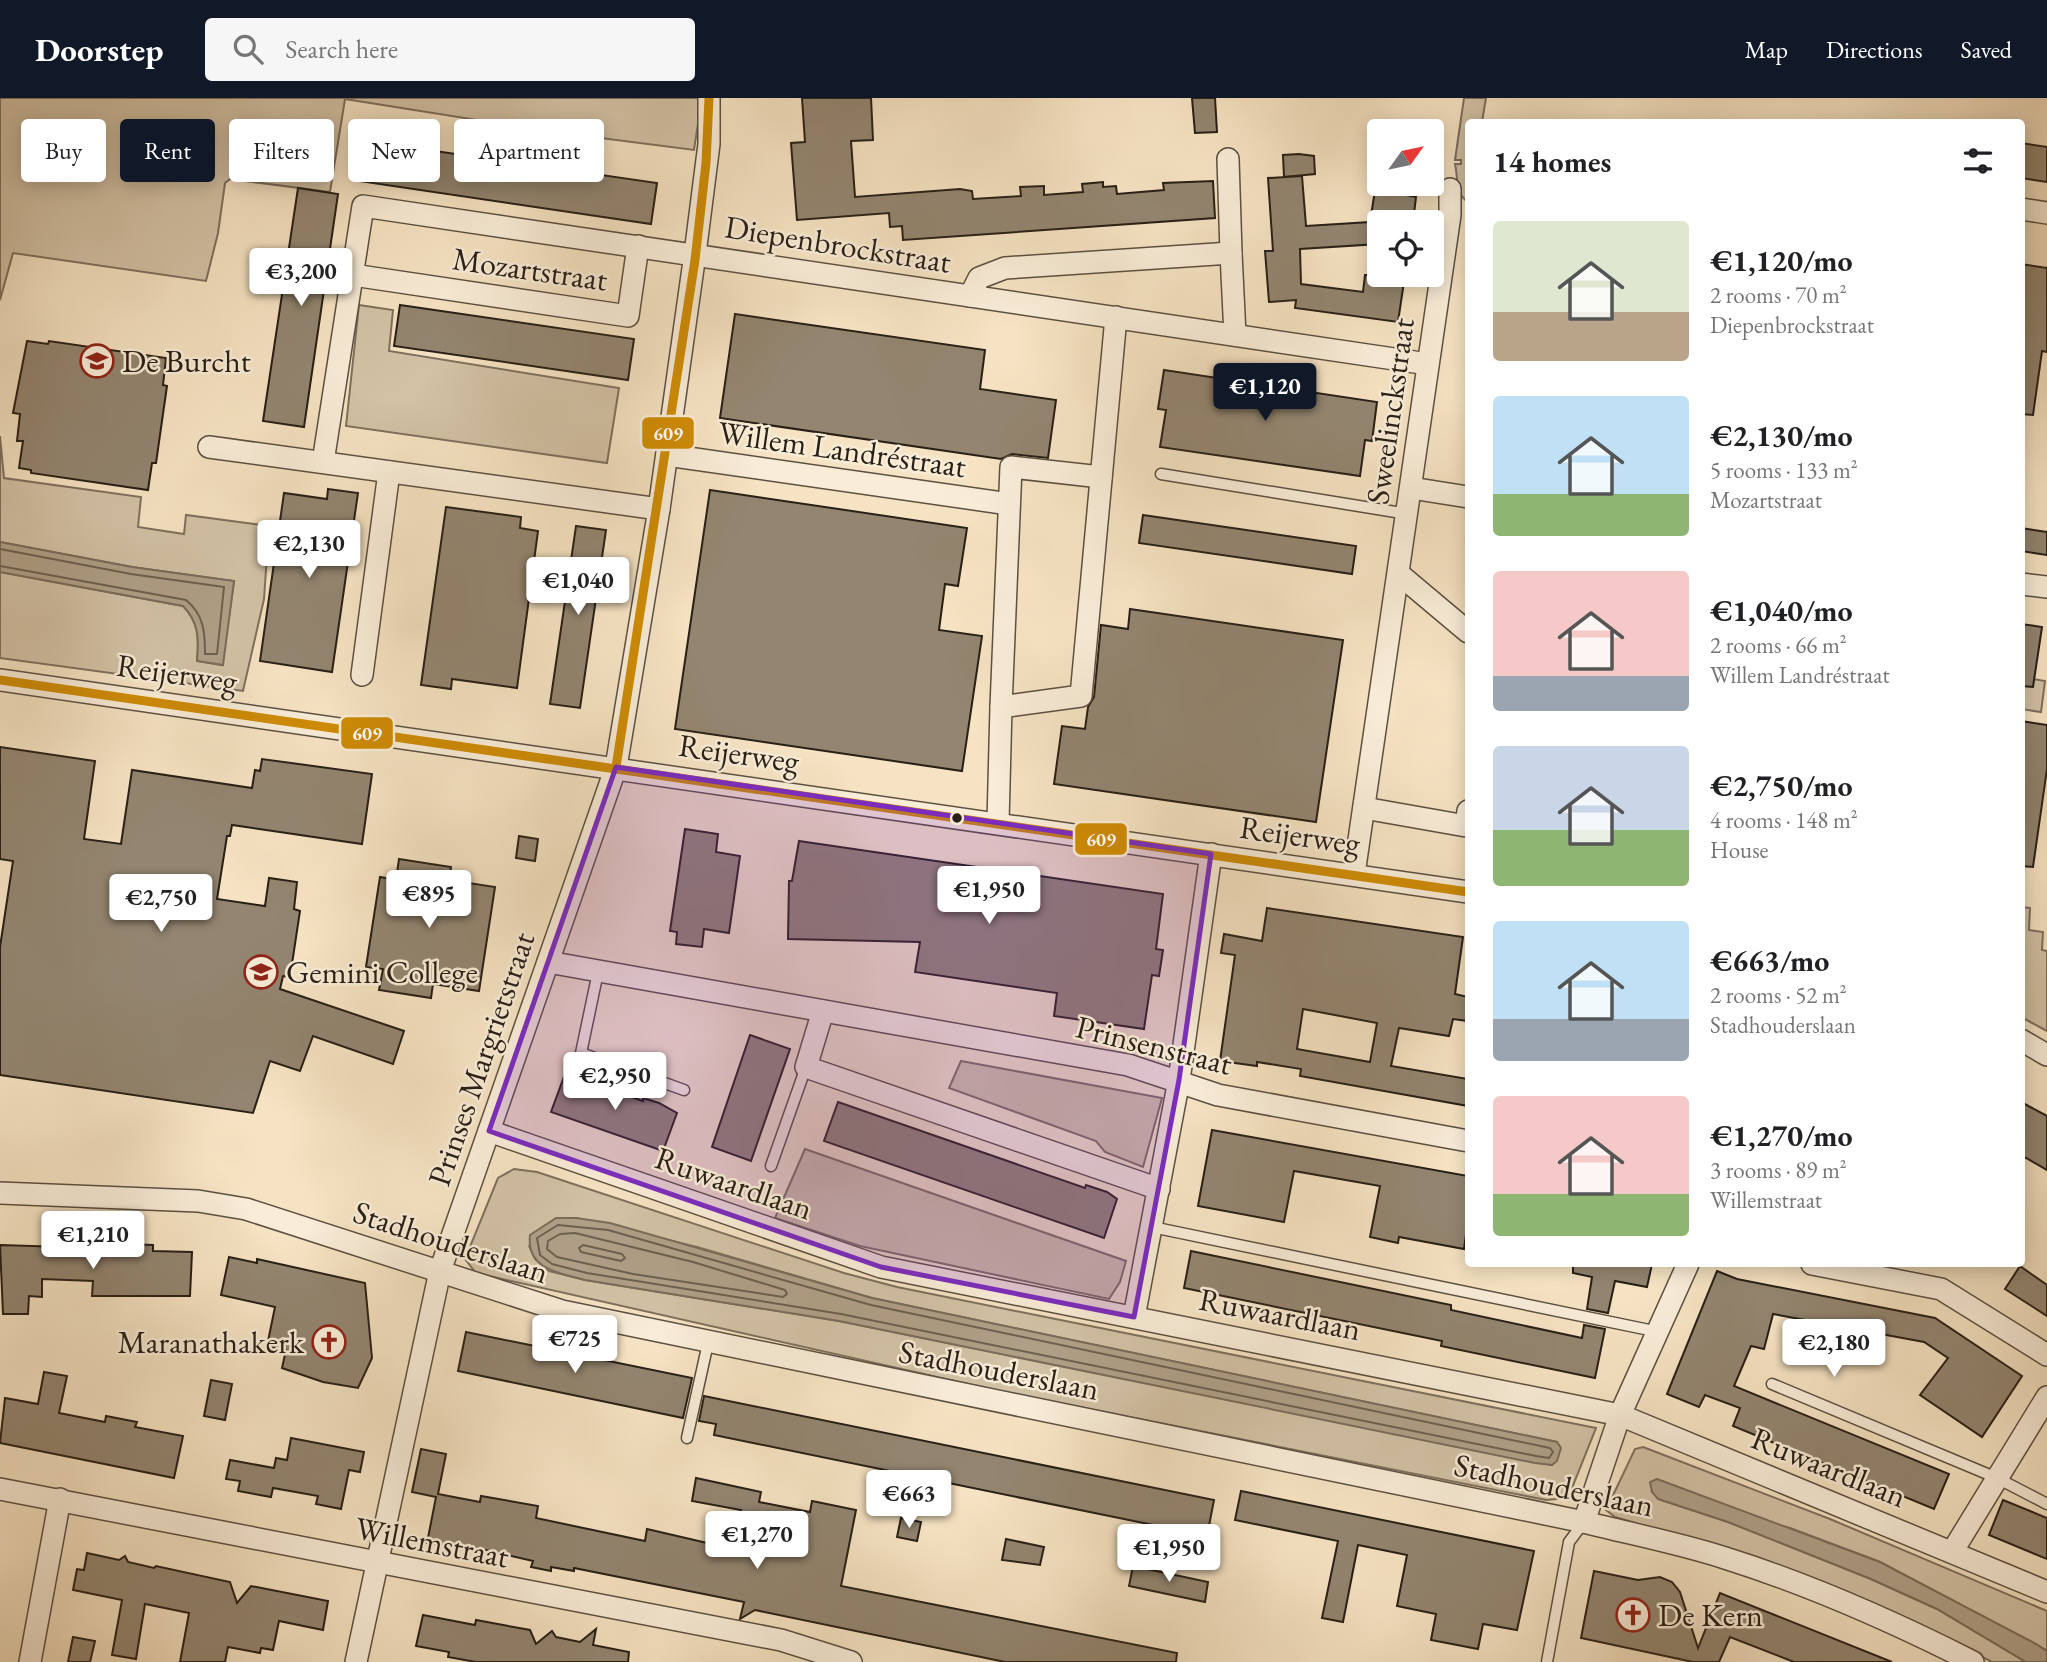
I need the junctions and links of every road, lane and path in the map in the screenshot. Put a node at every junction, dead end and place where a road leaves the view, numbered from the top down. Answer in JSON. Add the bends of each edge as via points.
{"nodes":[{"id":1,"x":709,"y":98,"type":"edge"},
{"id":2,"x":1228,"y":159,"type":"dead end"},
{"id":3,"x":1450,"y":189,"type":"dead end"},
{"id":4,"x":2025,"y":210,"type":"edge"},
{"id":5,"x":2047,"y":213,"type":"edge"},
{"id":6,"x":1459,"y":217,"type":"edge"},
{"id":7,"x":638,"y":246,"type":"junction"},
{"id":8,"x":1231,"y":253,"type":"junction"},
{"id":9,"x":695,"y":254,"type":"junction"},
{"id":10,"x":353,"y":275,"type":"junction"},
{"id":11,"x":970,"y":296,"type":"junction"},
{"id":12,"x":1116,"y":317,"type":"junction"},
{"id":13,"x":1235,"y":335,"type":"junction"},
{"id":14,"x":1428,"y":364,"type":"junction"},
{"id":15,"x":209,"y":447,"type":"dead end"},
{"id":16,"x":667,"y":455,"type":"junction"},
{"id":17,"x":323,"y":462,"type":"junction"},
{"id":18,"x":389,"y":472,"type":"junction"},
{"id":19,"x":1161,"y":474,"type":"dead end"},
{"id":20,"x":1101,"y":477,"type":"junction"},
{"id":21,"x":1412,"y":488,"type":"junction"},
{"id":22,"x":1465,"y":497,"type":"edge"},
{"id":23,"x":1009,"y":505,"type":"junction"},
{"id":24,"x":659,"y":509,"type":"junction"},
{"id":25,"x":1408,"y":514,"type":"junction"},
{"id":26,"x":1399,"y":574,"type":"junction"},
{"id":27,"x":2025,"y":584,"type":"edge"},
{"id":28,"x":2047,"y":587,"type":"edge"},
{"id":29,"x":1465,"y":629,"type":"edge"},
{"id":30,"x":362,"y":675,"type":"dead end"},
{"id":31,"x":0,"y":680,"type":"edge"},
{"id":32,"x":1000,"y":707,"type":"junction"},
{"id":33,"x":616,"y":767,"type":"junction"},
{"id":34,"x":1364,"y":808,"type":"junction"},
{"id":35,"x":998,"y":822,"type":"junction"},
{"id":36,"x":1465,"y":826,"type":"edge"},
{"id":37,"x":1211,"y":854,"type":"junction"},
{"id":38,"x":1354,"y":874,"type":"junction"},
{"id":39,"x":1465,"y":892,"type":"edge"},
{"id":40,"x":548,"y":961,"type":"junction"},
{"id":41,"x":598,"y":972,"type":"junction"},
{"id":42,"x":823,"y":1011,"type":"junction"},
{"id":43,"x":2025,"y":1042,"type":"edge"},
{"id":44,"x":2047,"y":1055,"type":"edge"},
{"id":45,"x":806,"y":1067,"type":"junction"},
{"id":46,"x":1179,"y":1080,"type":"junction"},
{"id":47,"x":684,"y":1090,"type":"dead end"},
{"id":48,"x":489,"y":1131,"type":"junction"},
{"id":49,"x":1465,"y":1140,"type":"edge"},
{"id":50,"x":771,"y":1166,"type":"dead end"},
{"id":51,"x":1159,"y":1189,"type":"junction"},
{"id":52,"x":0,"y":1193,"type":"edge"},
{"id":53,"x":1152,"y":1227,"type":"junction"},
{"id":54,"x":1687,"y":1267,"type":"edge"},
{"id":55,"x":1827,"y":1267,"type":"edge"},
{"id":56,"x":440,"y":1271,"type":"junction"},
{"id":57,"x":1134,"y":1317,"type":"junction"},
{"id":58,"x":1659,"y":1332,"type":"junction"},
{"id":59,"x":708,"y":1343,"type":"junction"},
{"id":60,"x":2047,"y":1356,"type":"edge"},
{"id":61,"x":1772,"y":1384,"type":"dead end"},
{"id":62,"x":2047,"y":1397,"type":"edge"},
{"id":63,"x":1620,"y":1415,"type":"junction"},
{"id":64,"x":687,"y":1438,"type":"dead end"},
{"id":65,"x":1997,"y":1478,"type":"junction"},
{"id":66,"x":0,"y":1489,"type":"edge"},
{"id":67,"x":60,"y":1499,"type":"junction"},
{"id":68,"x":2047,"y":1504,"type":"edge"},
{"id":69,"x":1584,"y":1522,"type":"junction"},
{"id":70,"x":1952,"y":1552,"type":"junction"},
{"id":71,"x":378,"y":1564,"type":"junction"},
{"id":72,"x":2047,"y":1592,"type":"edge"},
{"id":73,"x":30,"y":1662,"type":"edge"},
{"id":74,"x":356,"y":1662,"type":"edge"},
{"id":75,"x":851,"y":1662,"type":"edge"},
{"id":76,"x":1547,"y":1662,"type":"edge"},
{"id":77,"x":1973,"y":1662,"type":"edge"}],
"edges":[{"from":1,"to":9,"type":"street","via":[[709,144]]},
{"from":2,"to":8,"type":"street"},
{"from":3,"to":6,"type":"street","name":"Sweelinckstraat"},
{"from":4,"to":5,"type":"street"},
{"from":6,"to":14,"type":"street","name":"Sweelinckstraat"},
{"from":7,"to":9,"type":"street","name":"Mozartstraat"},
{"from":7,"to":10,"type":"street","name":"Mozartstraat","via":[[363,206]]},
{"from":7,"to":10,"type":"street","name":"Mozartstraat","via":[[628,316]]},
{"from":8,"to":11,"type":"street","name":"Diepenbrockstraat","via":[[1005,268],[979,278]]},
{"from":8,"to":13,"type":"street"},
{"from":9,"to":11,"type":"street","name":"Diepenbrockstraat"},
{"from":9,"to":16,"type":"street"},
{"from":10,"to":17,"type":"street","name":"Mozartstraat"},
{"from":11,"to":12,"type":"street","name":"Diepenbrockstraat"},
{"from":12,"to":13,"type":"street","name":"Diepenbrockstraat"},
{"from":12,"to":20,"type":"street"},
{"from":13,"to":14,"type":"street","name":"Diepenbrockstraat"},
{"from":14,"to":21,"type":"street","name":"Sweelinckstraat"},
{"from":15,"to":17,"type":"street"},
{"from":16,"to":23,"type":"street","name":"Willem Landréstraat"},
{"from":16,"to":24,"type":"street"},
{"from":17,"to":18,"type":"street"},
{"from":18,"to":24,"type":"street"},
{"from":18,"to":30,"type":"street"},
{"from":19,"to":25,"type":"lane"},
{"from":20,"to":23,"type":"street","via":[[1011,467]]},
{"from":20,"to":32,"type":"street","via":[[1081,696]]},
{"from":21,"to":22,"type":"street"},
{"from":21,"to":25,"type":"street","name":"Sweelinckstraat"},
{"from":23,"to":32,"type":"street"},
{"from":24,"to":33,"type":"street"},
{"from":25,"to":26,"type":"street","name":"Sweelinckstraat"},
{"from":26,"to":29,"type":"street"},
{"from":26,"to":34,"type":"street","name":"Sweelinckstraat"},
{"from":27,"to":28,"type":"street"},
{"from":31,"to":33,"type":"street","name":"Reijerweg"},
{"from":32,"to":35,"type":"street"},
{"from":33,"to":35,"type":"street","name":"Reijerweg"},
{"from":33,"to":40,"type":"street","name":"Prinses Margrietstraat"},
{"from":34,"to":36,"type":"street"},
{"from":34,"to":38,"type":"street","name":"Sweelinckstraat"},
{"from":35,"to":37,"type":"street","name":"Reijerweg"},
{"from":37,"to":38,"type":"street","name":"Reijerweg"},
{"from":37,"to":46,"type":"street"},
{"from":38,"to":39,"type":"street","name":"Reijerweg"},
{"from":40,"to":41,"type":"street","name":"Prinsenstraat"},
{"from":40,"to":48,"type":"street","name":"Prinses Margrietstraat"},
{"from":41,"to":42,"type":"street","name":"Prinsenstraat"},
{"from":41,"to":47,"type":"lane","via":[[581,1053]]},
{"from":42,"to":45,"type":"street"},
{"from":42,"to":46,"type":"street","name":"Prinsenstraat","via":[[1128,1065]]},
{"from":43,"to":44,"type":"street"},
{"from":45,"to":50,"type":"lane"},
{"from":45,"to":51,"type":"street"},
{"from":46,"to":49,"type":"street","name":"Prinsenstraat","via":[[1218,1095]]},
{"from":46,"to":51,"type":"street"},
{"from":48,"to":56,"type":"street","name":"Prinses Margrietstraat"},
{"from":48,"to":57,"type":"street","name":"Ruwaardlaan","via":[[881,1267]]},
{"from":51,"to":53,"type":"street"},
{"from":52,"to":56,"type":"street","name":"Stadhouderslaan","via":[[198,1201],[246,1209]]},
{"from":53,"to":57,"type":"street"},
{"from":53,"to":58,"type":"lane"},
{"from":54,"to":58,"type":"street"},
{"from":55,"to":60,"type":"street","via":[[1941,1289]]},
{"from":56,"to":59,"type":"street","name":"Stadhouderslaan","via":[[562,1311]]},
{"from":56,"to":71,"type":"street","name":"Prinses Margrietstraat"},
{"from":57,"to":63,"type":"street","name":"Ruwaardlaan"},
{"from":58,"to":63,"type":"street"},
{"from":59,"to":64,"type":"lane"},
{"from":59,"to":69,"type":"street","name":"Stadhouderslaan"},
{"from":61,"to":65,"type":"lane"},
{"from":62,"to":65,"type":"street"},
{"from":63,"to":69,"type":"street"},
{"from":63,"to":70,"type":"street","name":"Ruwaardlaan"},
{"from":65,"to":68,"type":"lane"},
{"from":65,"to":70,"type":"street"},
{"from":66,"to":67,"type":"street","name":"Willemstraat"},
{"from":67,"to":71,"type":"street","name":"Willemstraat"},
{"from":67,"to":73,"type":"street"},
{"from":69,"to":76,"type":"lane","via":[[1569,1542]]},
{"from":69,"to":77,"type":"street","name":"Stadhouderslaan","via":[[1724,1558],[1818,1590]]},
{"from":70,"to":72,"type":"street","name":"Ruwaardlaan"},
{"from":71,"to":74,"type":"street","name":"Prinses Margrietstraat"},
{"from":71,"to":75,"type":"street","name":"Willemstraat","via":[[781,1640]]}]}
